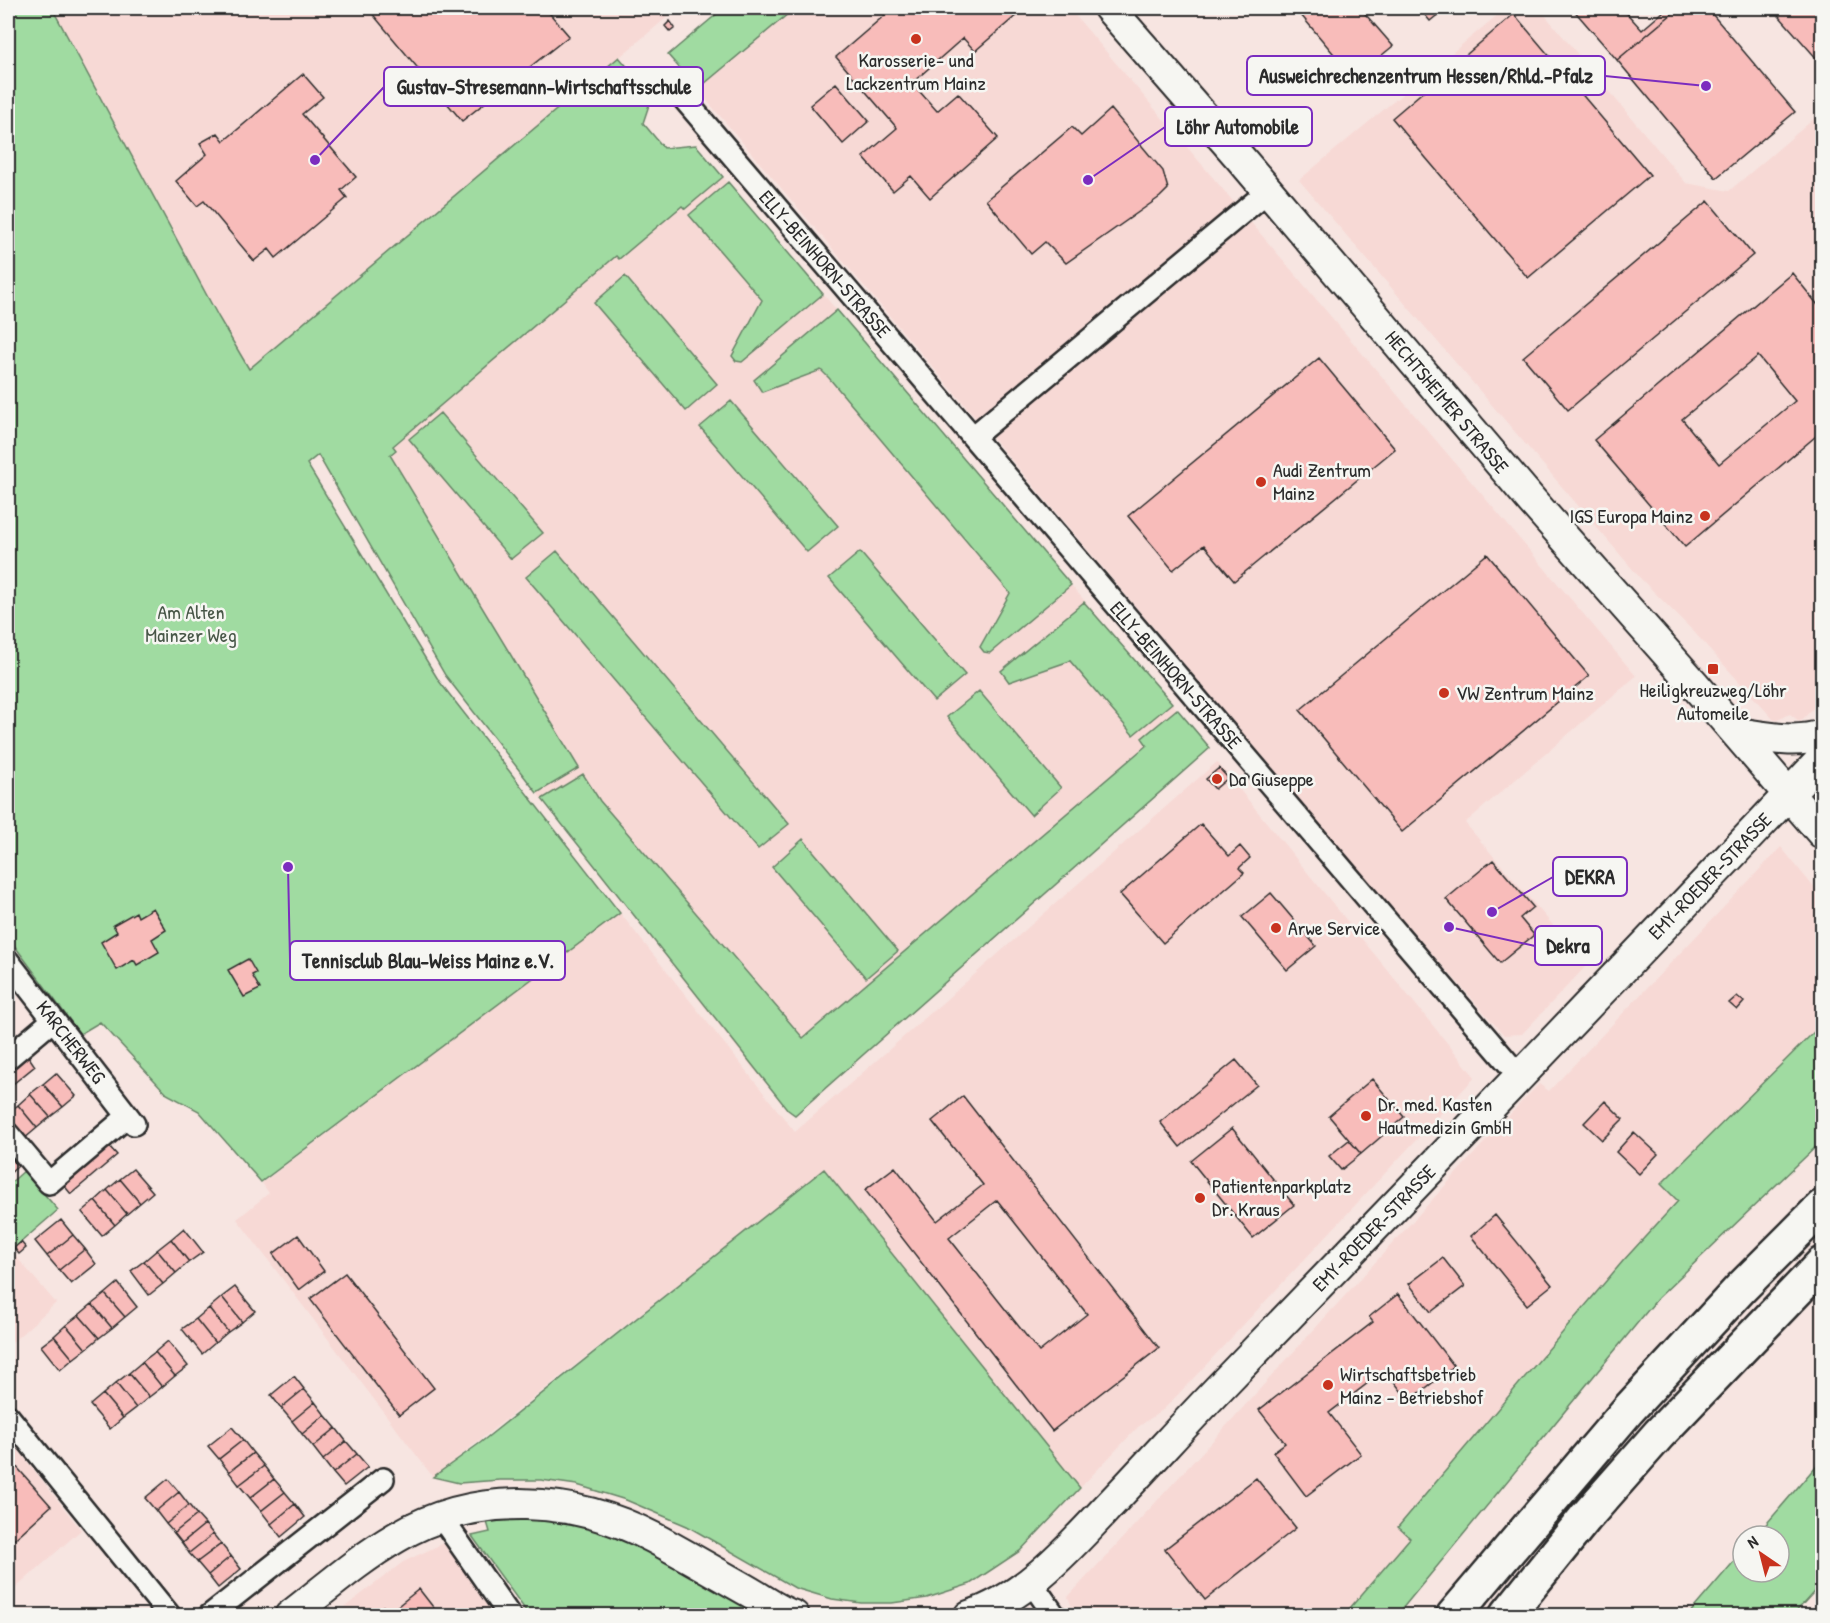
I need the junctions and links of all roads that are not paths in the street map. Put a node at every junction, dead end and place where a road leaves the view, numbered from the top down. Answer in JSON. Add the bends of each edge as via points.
{"nodes":[{"id":1,"x":1109,"y":8,"type":"edge"},
{"id":2,"x":678,"y":92,"type":"dead end"},
{"id":3,"x":1268,"y":191,"type":"junction"},
{"id":4,"x":973,"y":437,"type":"junction"},
{"id":5,"x":1737,"y":733,"type":"junction"},
{"id":6,"x":1822,"y":735,"type":"edge"},
{"id":7,"x":1822,"y":759,"type":"edge"},
{"id":8,"x":1790,"y":793,"type":"junction"},
{"id":9,"x":1822,"y":833,"type":"edge"},
{"id":10,"x":8,"y":961,"type":"edge"},
{"id":11,"x":53,"y":1020,"type":"junction"},
{"id":12,"x":8,"y":1058,"type":"edge"},
{"id":13,"x":1520,"y":1077,"type":"junction"},
{"id":14,"x":8,"y":1134,"type":"edge"},
{"id":15,"x":1822,"y":1207,"type":"edge"},
{"id":16,"x":1822,"y":1264,"type":"edge"},
{"id":17,"x":8,"y":1416,"type":"edge"},
{"id":18,"x":383,"y":1479,"type":"dead end"},
{"id":19,"x":441,"y":1517,"type":"junction"},
{"id":20,"x":1031,"y":1581,"type":"junction"},
{"id":21,"x":170,"y":1616,"type":"edge"},
{"id":22,"x":209,"y":1616,"type":"edge"},
{"id":23,"x":290,"y":1616,"type":"edge"},
{"id":24,"x":510,"y":1616,"type":"edge"},
{"id":25,"x":794,"y":1616,"type":"edge"},
{"id":26,"x":969,"y":1616,"type":"edge"},
{"id":27,"x":1055,"y":1616,"type":"edge"},
{"id":28,"x":1453,"y":1616,"type":"edge"},
{"id":29,"x":1506,"y":1616,"type":"edge"}],
"edges":[{"from":1,"to":3,"type":"street","name":"HECHTSHEIMER STRASSE"},
{"from":2,"to":4,"type":"street","name":"ELLY-BEINHORN-STRASSE"},
{"from":3,"to":4,"type":"street"},
{"from":3,"to":5,"type":"street","name":"HECHTSHEIMER STRASSE","via":[[1532,501]]},
{"from":4,"to":13,"type":"street","name":"ELLY-BEINHORN-STRASSE"},
{"from":5,"to":6,"type":"street","via":[[1802,739]]},
{"from":5,"to":8,"type":"street","name":"HECHTSHEIMER STRASSE"},
{"from":7,"to":8,"type":"street","name":"EMY-ROEDER-STRASSE"},
{"from":8,"to":9,"type":"street","name":"HECHTSHEIMER STRASSE"},
{"from":8,"to":13,"type":"street","name":"EMY-ROEDER-STRASSE"},
{"from":10,"to":11,"type":"street","name":"KARCHERWEG"},
{"from":11,"to":12,"type":"street"},
{"from":11,"to":14,"type":"street","name":"KARCHERWEG","via":[[131,1120],[49,1183]]},
{"from":13,"to":20,"type":"street","name":"EMY-ROEDER-STRASSE","via":[[1083,1533]]},
{"from":15,"to":28,"type":"highway","via":[[1628,1410]]},
{"from":16,"to":29,"type":"highway","via":[[1659,1434]]},
{"from":17,"to":21,"type":"street"},
{"from":18,"to":22,"type":"street"},
{"from":19,"to":23,"type":"street","via":[[371,1553]]},
{"from":19,"to":24,"type":"street"},
{"from":19,"to":25,"type":"street","via":[[494,1505],[583,1510],[634,1528]]},
{"from":20,"to":26,"type":"street","name":"EMY-ROEDER-STRASSE","via":[[999,1603]]},
{"from":20,"to":27,"type":"street"}]}
